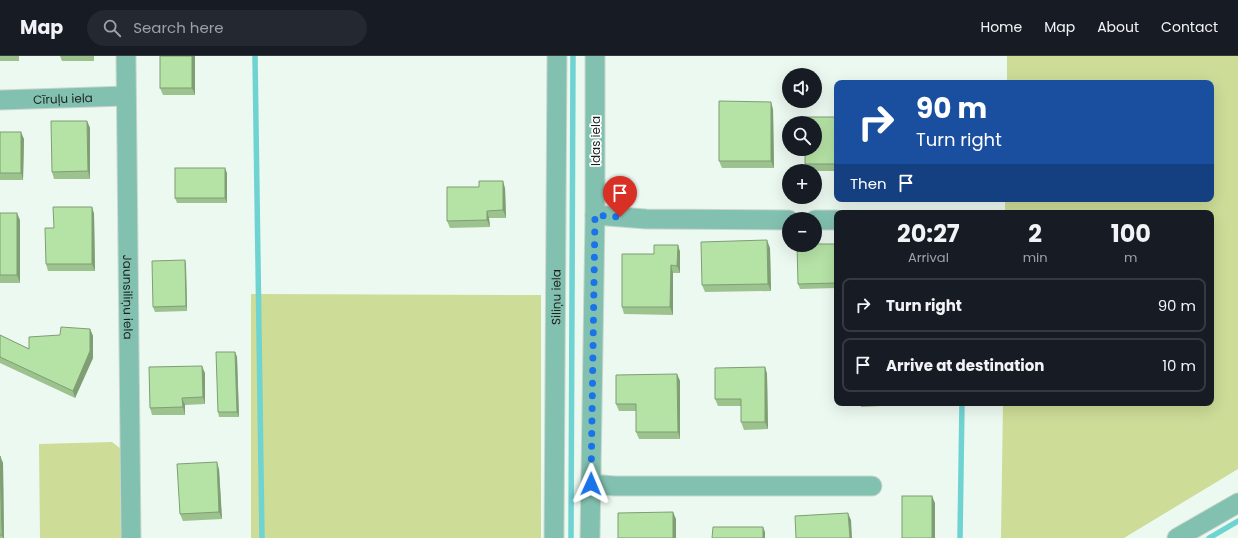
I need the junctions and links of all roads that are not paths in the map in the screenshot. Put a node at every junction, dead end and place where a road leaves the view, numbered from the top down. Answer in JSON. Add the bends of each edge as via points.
{"nodes":[{"id":1,"x":126,"y":56,"type":"edge"},
{"id":2,"x":557,"y":56,"type":"edge"},
{"id":3,"x":595,"y":56,"type":"edge"},
{"id":4,"x":126,"y":96,"type":"junction"},
{"id":5,"x":0,"y":100,"type":"edge"},
{"id":6,"x":595,"y":215,"type":"junction"},
{"id":7,"x":782,"y":220,"type":"edge"},
{"id":8,"x":822,"y":220,"type":"edge"},
{"id":9,"x":834,"y":220,"type":"edge"},
{"id":10,"x":591,"y":484,"type":"junction"},
{"id":11,"x":872,"y":486,"type":"dead end"},
{"id":12,"x":1238,"y":503,"type":"edge"},
{"id":13,"x":131,"y":538,"type":"edge"},
{"id":14,"x":554,"y":538,"type":"edge"},
{"id":15,"x":590,"y":538,"type":"edge"},
{"id":16,"x":1178,"y":538,"type":"edge"}],
"edges":[{"from":1,"to":4,"type":"street","name":"Jaunsiliņu iela"},
{"from":2,"to":14,"type":"street","name":"Siliņu iela"},
{"from":3,"to":6,"type":"street","name":"Idas iela"},
{"from":4,"to":5,"type":"street","name":"Cīruļu iela"},
{"from":4,"to":13,"type":"street","name":"Jaunsiliņu iela"},
{"from":6,"to":7,"type":"street","via":[[646,219]]},
{"from":6,"to":10,"type":"street","name":"Idas iela"},
{"from":8,"to":9,"type":"street"},
{"from":10,"to":11,"type":"street"},
{"from":10,"to":15,"type":"street","name":"Idas iela"},
{"from":12,"to":16,"type":"street"}]}
